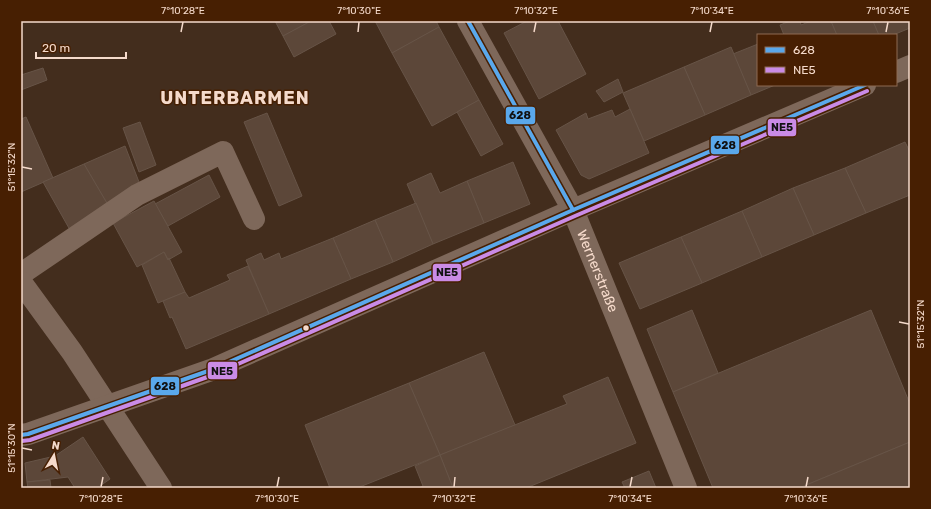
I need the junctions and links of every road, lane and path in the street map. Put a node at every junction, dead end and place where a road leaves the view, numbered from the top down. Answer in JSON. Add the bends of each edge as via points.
{"nodes":[{"id":1,"x":468,"y":21,"type":"edge"},
{"id":2,"x":910,"y":66,"type":"edge"},
{"id":3,"x":897,"y":72,"type":"edge"},
{"id":4,"x":863,"y":86,"type":"edge"},
{"id":5,"x":573,"y":210,"type":"junction"},
{"id":6,"x":254,"y":219,"type":"dead end"},
{"id":7,"x":21,"y":274,"type":"edge"},
{"id":8,"x":21,"y":282,"type":"edge"},
{"id":9,"x":107,"y":406,"type":"junction"},
{"id":10,"x":21,"y":435,"type":"edge"},
{"id":11,"x":161,"y":488,"type":"edge"},
{"id":12,"x":686,"y":488,"type":"edge"}],
"edges":[{"from":1,"to":5,"type":"street","name":"Wernerstraße"},
{"from":2,"to":3,"type":"street"},
{"from":4,"to":5,"type":"street"},
{"from":5,"to":9,"type":"street","via":[[211,370]]},
{"from":5,"to":12,"type":"street","name":"Wernerstraße"},
{"from":6,"to":7,"type":"street","via":[[223,152],[137,195]]},
{"from":8,"to":9,"type":"street","via":[[72,352]]},
{"from":9,"to":10,"type":"street"},
{"from":9,"to":11,"type":"street"}]}
